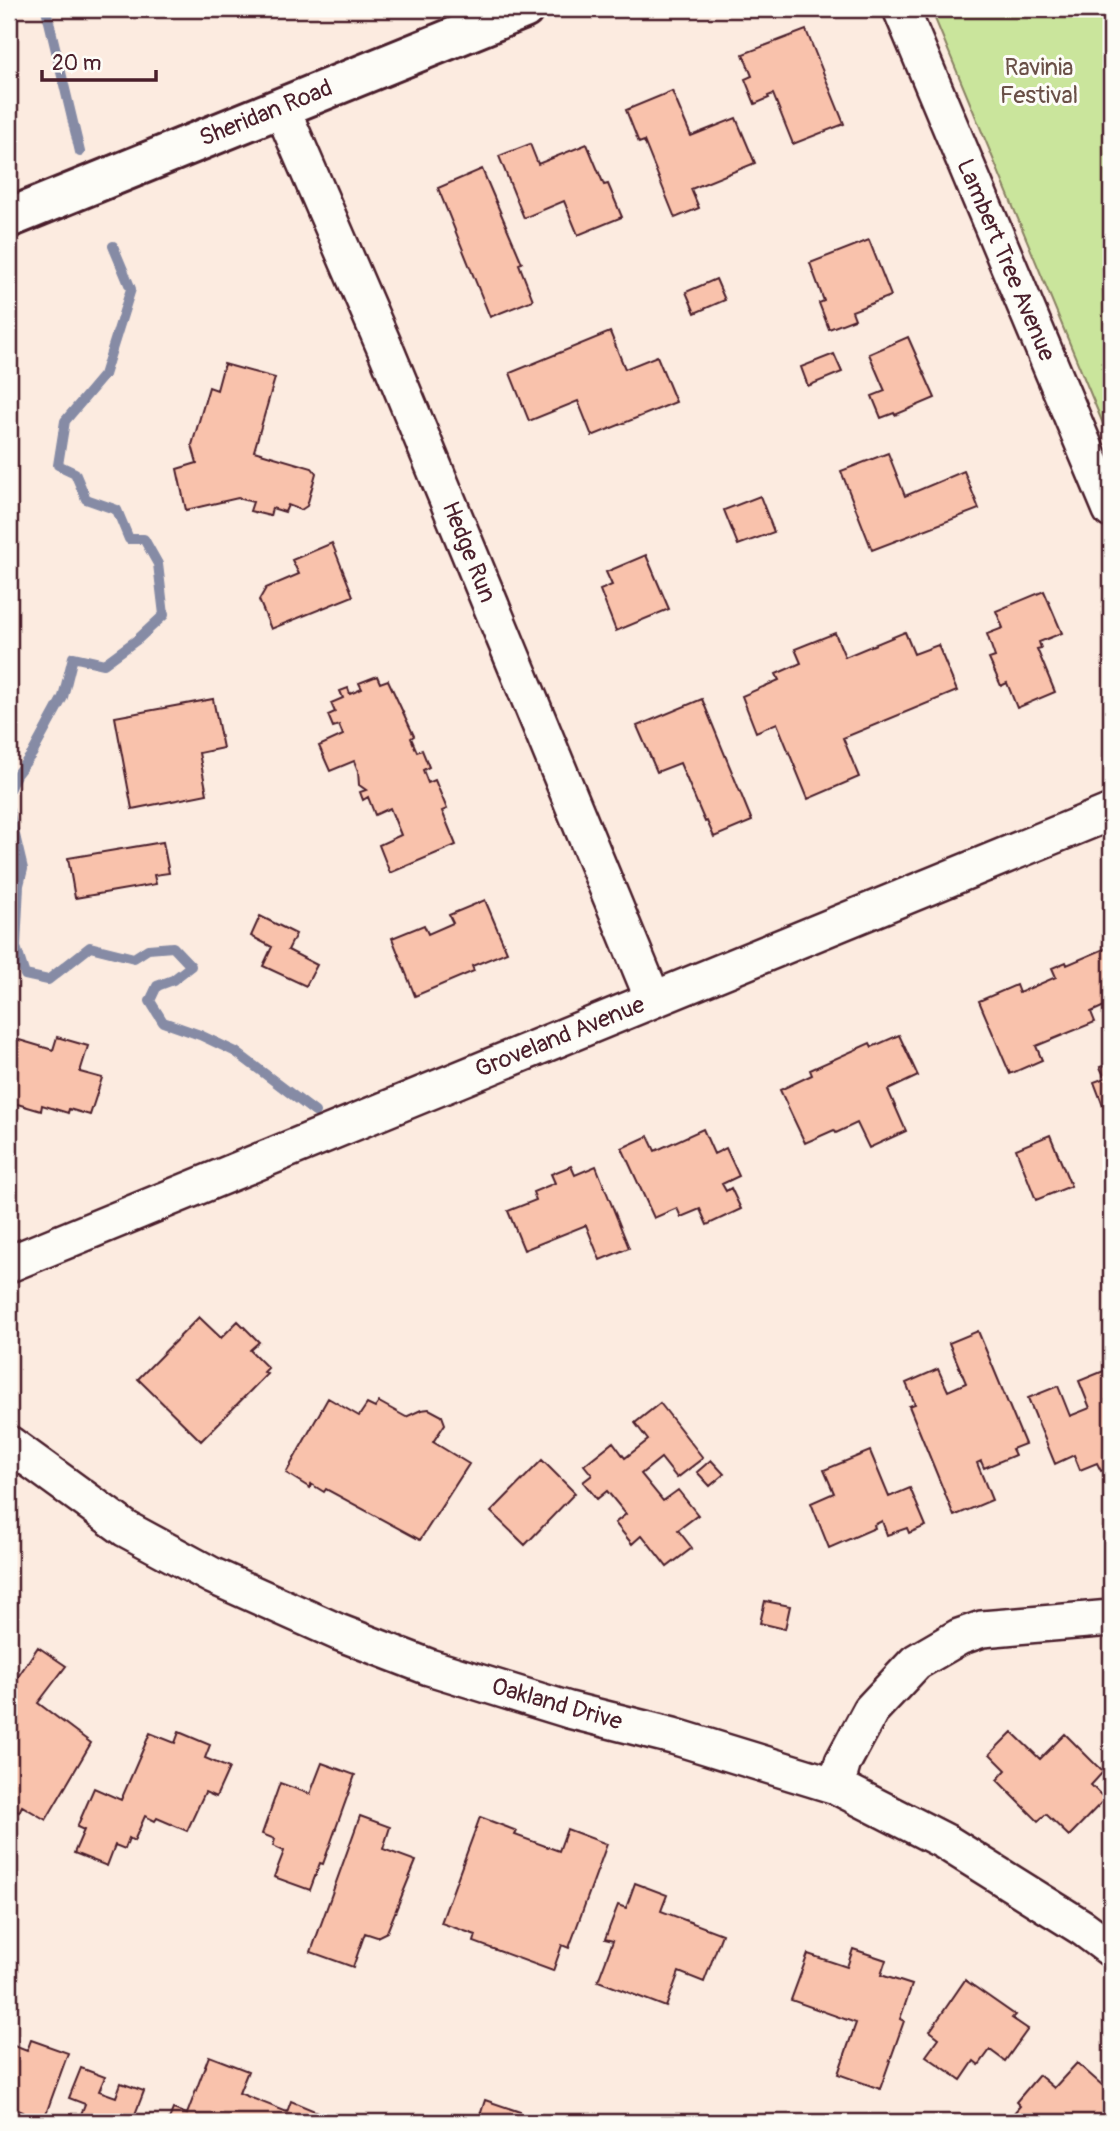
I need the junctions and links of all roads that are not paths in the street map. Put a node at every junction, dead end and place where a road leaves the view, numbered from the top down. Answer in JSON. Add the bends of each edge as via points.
{"nodes":[{"id":1,"x":524,"y":9,"type":"edge"},
{"id":2,"x":901,"y":9,"type":"edge"},
{"id":3,"x":281,"y":107,"type":"junction"},
{"id":4,"x":9,"y":218,"type":"edge"},
{"id":5,"x":1111,"y":510,"type":"edge"},
{"id":6,"x":1111,"y":812,"type":"edge"},
{"id":7,"x":653,"y":999,"type":"junction"},
{"id":8,"x":9,"y":1264,"type":"edge"},
{"id":9,"x":9,"y":1444,"type":"edge"},
{"id":10,"x":1111,"y":1618,"type":"edge"},
{"id":11,"x":836,"y":1786,"type":"junction"},
{"id":12,"x":1111,"y":1949,"type":"edge"}],
"edges":[{"from":1,"to":3,"type":"street","name":"Sheridan Road"},
{"from":2,"to":5,"type":"street","name":"Lambert Tree Avenue"},
{"from":3,"to":4,"type":"street","name":"Sheridan Road"},
{"from":3,"to":7,"type":"street","name":"Hedge Run"},
{"from":6,"to":7,"type":"street","name":"Groveland Avenue"},
{"from":7,"to":8,"type":"street","name":"Groveland Avenue"},
{"from":9,"to":11,"type":"street","name":"Oakland Drive","via":[[126,1529],[213,1576],[338,1632],[429,1667]]},
{"from":10,"to":11,"type":"street","via":[[982,1629],[916,1662],[871,1710],[843,1762]]},
{"from":11,"to":12,"type":"street","name":"Oakland Drive","via":[[944,1841]]}]}
